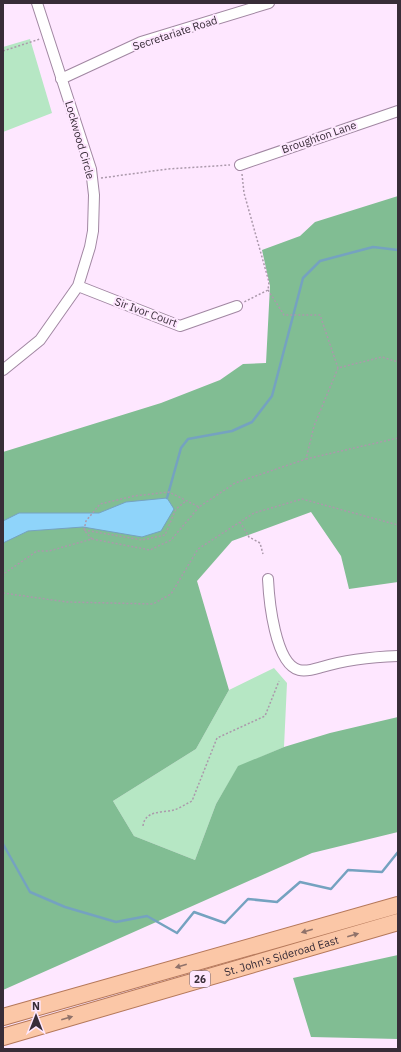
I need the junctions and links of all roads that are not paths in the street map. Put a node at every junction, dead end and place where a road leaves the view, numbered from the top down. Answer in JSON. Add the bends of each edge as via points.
{"nodes":[{"id":1,"x":37,"y":3,"type":"edge"},
{"id":2,"x":269,"y":3,"type":"edge"},
{"id":3,"x":61,"y":79,"type":"junction"},
{"id":4,"x":398,"y":111,"type":"edge"},
{"id":5,"x":240,"y":165,"type":"road end"},
{"id":6,"x":78,"y":286,"type":"junction"},
{"id":7,"x":237,"y":306,"type":"road end"},
{"id":8,"x":3,"y":370,"type":"edge"},
{"id":9,"x":268,"y":579,"type":"dead end"},
{"id":10,"x":398,"y":656,"type":"edge"},
{"id":11,"x":398,"y":905,"type":"edge"},
{"id":12,"x":398,"y":922,"type":"edge"},
{"id":13,"x":3,"y":1017,"type":"edge"},
{"id":14,"x":3,"y":1037,"type":"edge"}],
"edges":[{"from":1,"to":3,"type":"street","name":"Lockwood Circle"},
{"from":2,"to":3,"type":"street","name":"Secretariate Road","via":[[141,42]]},
{"from":3,"to":6,"type":"street","name":"Lockwood Circle","via":[[91,169],[94,194],[93,231]]},
{"from":4,"to":5,"type":"street","name":"Broughton Lane"},
{"from":6,"to":7,"type":"street","name":"Sir Ivor Court","via":[[180,326]]},
{"from":6,"to":8,"type":"street","name":"Lockwood Circle","via":[[40,340]]},
{"from":9,"to":10,"type":"street","via":[[273,622],[284,657],[291,667],[306,671],[353,659]]},
{"from":11,"to":13,"type":"main road","name":"St. John's Sideroad East","number":"26","one_way":true},
{"from":14,"to":12,"type":"main road","name":"St. John's Sideroad East","number":"26","one_way":true}]}
